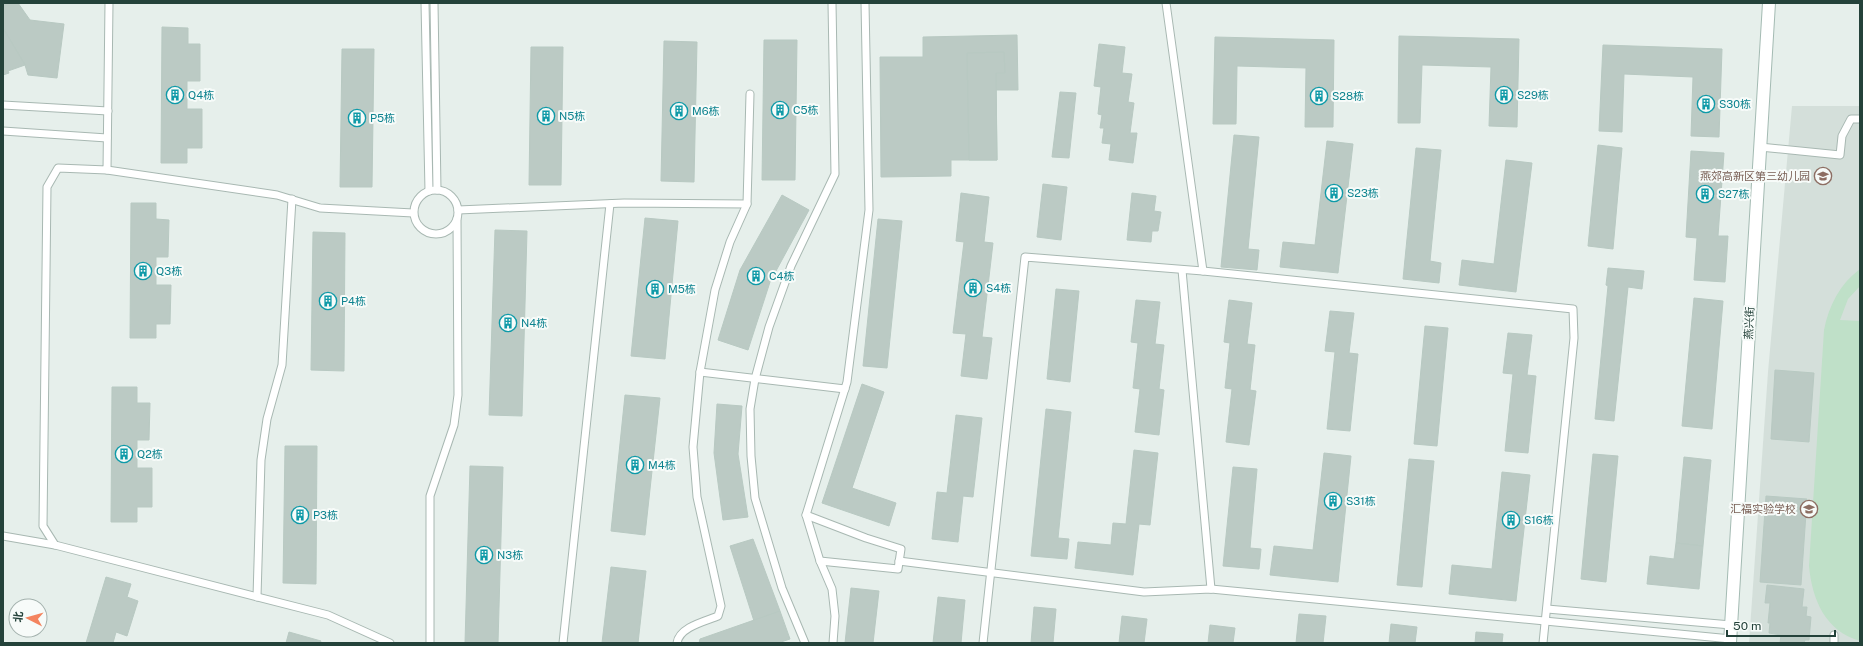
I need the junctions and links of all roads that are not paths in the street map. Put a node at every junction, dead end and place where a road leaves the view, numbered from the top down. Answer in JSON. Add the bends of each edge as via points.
{"nodes":[{"id":1,"x":109,"y":3,"type":"edge"},
{"id":2,"x":425,"y":3,"type":"edge"},
{"id":3,"x":434,"y":3,"type":"edge"},
{"id":4,"x":832,"y":3,"type":"edge"},
{"id":5,"x":865,"y":3,"type":"edge"},
{"id":6,"x":1166,"y":3,"type":"edge"},
{"id":7,"x":1769,"y":3,"type":"edge"},
{"id":8,"x":750,"y":94,"type":"dead end"},
{"id":9,"x":3,"y":105,"type":"edge"},
{"id":10,"x":108,"y":110,"type":"junction"},
{"id":11,"x":1860,"y":119,"type":"edge"},
{"id":12,"x":3,"y":131,"type":"edge"},
{"id":13,"x":107,"y":138,"type":"junction"},
{"id":14,"x":1760,"y":147,"type":"junction"},
{"id":15,"x":107,"y":170,"type":"junction"},
{"id":16,"x":438,"y":190,"type":"junction"},
{"id":17,"x":429,"y":191,"type":"junction"},
{"id":18,"x":292,"y":199,"type":"junction"},
{"id":19,"x":610,"y":204,"type":"junction"},
{"id":20,"x":746,"y":204,"type":"junction"},
{"id":21,"x":458,"y":210,"type":"junction"},
{"id":22,"x":413,"y":213,"type":"junction"},
{"id":23,"x":457,"y":219,"type":"junction"},
{"id":24,"x":1182,"y":270,"type":"junction"},
{"id":25,"x":1203,"y":271,"type":"junction"},
{"id":26,"x":700,"y":372,"type":"junction"},
{"id":27,"x":755,"y":379,"type":"junction"},
{"id":28,"x":845,"y":389,"type":"junction"},
{"id":29,"x":806,"y":515,"type":"junction"},
{"id":30,"x":3,"y":536,"type":"edge"},
{"id":31,"x":56,"y":545,"type":"junction"},
{"id":32,"x":820,"y":561,"type":"junction"},
{"id":33,"x":899,"y":561,"type":"junction"},
{"id":34,"x":991,"y":572,"type":"junction"},
{"id":35,"x":1211,"y":589,"type":"junction"},
{"id":36,"x":256,"y":597,"type":"junction"},
{"id":37,"x":1547,"y":609,"type":"junction"},
{"id":38,"x":1545,"y":622,"type":"junction"},
{"id":39,"x":1731,"y":625,"type":"junction"},
{"id":40,"x":1730,"y":641,"type":"edge"},
{"id":41,"x":390,"y":643,"type":"edge"},
{"id":42,"x":430,"y":643,"type":"edge"},
{"id":43,"x":563,"y":643,"type":"edge"},
{"id":44,"x":677,"y":643,"type":"edge"},
{"id":45,"x":805,"y":643,"type":"edge"},
{"id":46,"x":833,"y":643,"type":"edge"},
{"id":47,"x":983,"y":643,"type":"edge"},
{"id":48,"x":1543,"y":643,"type":"edge"}],
"edges":[{"from":1,"to":10,"type":"lane"},
{"from":2,"to":17,"type":"lane"},
{"from":3,"to":16,"type":"lane"},
{"from":4,"to":27,"type":"lane","via":[[835,174],[791,266]]},
{"from":5,"to":28,"type":"lane","via":[[869,210]]},
{"from":6,"to":25,"type":"lane"},
{"from":7,"to":14,"type":"street","name":"燕兴街"},
{"from":8,"to":20,"type":"lane"},
{"from":9,"to":10,"type":"lane"},
{"from":10,"to":13,"type":"lane"},
{"from":11,"to":14,"type":"lane","via":[[1851,119],[1842,136],[1840,155]]},
{"from":12,"to":13,"type":"lane"},
{"from":13,"to":15,"type":"lane"},
{"from":14,"to":39,"type":"street","name":"燕兴街"},
{"from":15,"to":18,"type":"lane"},
{"from":15,"to":31,"type":"lane","via":[[58,168],[47,187],[43,526]]},
{"from":16,"to":17,"type":"lane"},
{"from":16,"to":21,"type":"lane","via":[[450,195]]},
{"from":17,"to":22,"type":"lane","via":[[418,198]]},
{"from":18,"to":22,"type":"lane","via":[[320,208]]},
{"from":18,"to":36,"type":"lane","via":[[282,365],[267,419],[261,460]]},
{"from":19,"to":20,"type":"lane"},
{"from":19,"to":21,"type":"lane"},
{"from":19,"to":43,"type":"lane"},
{"from":20,"to":26,"type":"lane","via":[[730,242],[715,290]]},
{"from":21,"to":23,"type":"lane"},
{"from":22,"to":23,"type":"lane","via":[[419,227],[438,235],[446,232]]},
{"from":23,"to":42,"type":"lane","via":[[458,395],[454,425],[430,496]]},
{"from":24,"to":25,"type":"lane"},
{"from":24,"to":34,"type":"lane","via":[[1025,257]]},
{"from":24,"to":35,"type":"lane"},
{"from":25,"to":37,"type":"lane","via":[[1573,309],[1574,338]]},
{"from":26,"to":27,"type":"lane"},
{"from":26,"to":44,"type":"lane","via":[[693,447],[697,497],[722,606],[718,616],[684,631]]},
{"from":27,"to":28,"type":"lane"},
{"from":27,"to":45,"type":"lane","via":[[750,409],[755,498],[782,588]]},
{"from":28,"to":29,"type":"lane"},
{"from":29,"to":32,"type":"lane"},
{"from":29,"to":33,"type":"lane","via":[[901,549]]},
{"from":30,"to":31,"type":"lane"},
{"from":31,"to":36,"type":"lane"},
{"from":32,"to":33,"type":"lane","via":[[898,569]]},
{"from":32,"to":46,"type":"lane","via":[[832,589],[835,616]]},
{"from":33,"to":34,"type":"lane"},
{"from":34,"to":35,"type":"lane","via":[[1144,592]]},
{"from":34,"to":47,"type":"lane"},
{"from":35,"to":38,"type":"lane"},
{"from":36,"to":41,"type":"lane","via":[[328,615]]},
{"from":37,"to":38,"type":"lane"},
{"from":37,"to":39,"type":"lane"},
{"from":38,"to":40,"type":"lane"},
{"from":38,"to":48,"type":"lane"},
{"from":39,"to":40,"type":"street","name":"燕兴街"}]}
